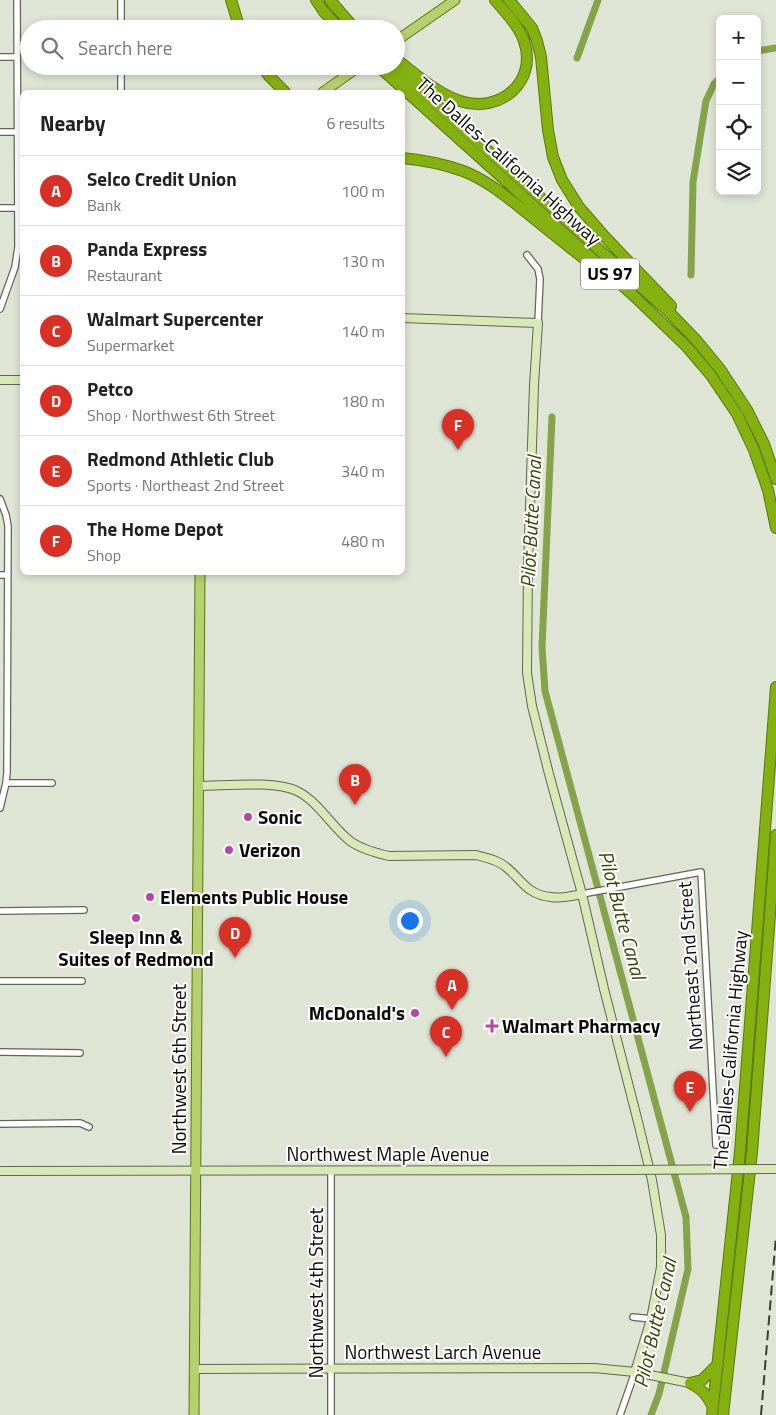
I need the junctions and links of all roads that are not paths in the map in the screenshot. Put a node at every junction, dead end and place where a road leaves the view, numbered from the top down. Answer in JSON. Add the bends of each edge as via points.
{"nodes":[{"id":1,"x":17,"y":0,"type":"edge"},
{"id":2,"x":121,"y":0,"type":"edge"},
{"id":3,"x":231,"y":0,"type":"edge"},
{"id":4,"x":316,"y":0,"type":"edge"},
{"id":5,"x":455,"y":0,"type":"edge"},
{"id":6,"x":495,"y":0,"type":"edge"},
{"id":7,"x":509,"y":0,"type":"edge"},
{"id":8,"x":332,"y":3,"type":"edge"},
{"id":9,"x":121,"y":20,"type":"edge"},
{"id":10,"x":237,"y":20,"type":"edge"},
{"id":11,"x":332,"y":20,"type":"edge"},
{"id":12,"x":347,"y":20,"type":"edge"},
{"id":13,"x":351,"y":20,"type":"edge"},
{"id":14,"x":405,"y":35,"type":"edge"},
{"id":15,"x":0,"y":57,"type":"edge"},
{"id":16,"x":17,"y":57,"type":"junction"},
{"id":17,"x":405,"y":66,"type":"edge"},
{"id":18,"x":121,"y":75,"type":"edge"},
{"id":19,"x":347,"y":75,"type":"edge"},
{"id":20,"x":388,"y":75,"type":"edge"},
{"id":21,"x":403,"y":75,"type":"edge"},
{"id":22,"x":269,"y":76,"type":"joint"},
{"id":23,"x":121,"y":90,"type":"edge"},
{"id":24,"x":274,"y":90,"type":"edge"},
{"id":25,"x":283,"y":90,"type":"edge"},
{"id":26,"x":326,"y":90,"type":"edge"},
{"id":27,"x":405,"y":90,"type":"edge"},
{"id":28,"x":405,"y":90,"type":"edge"},
{"id":29,"x":0,"y":132,"type":"edge"},
{"id":30,"x":20,"y":132,"type":"edge"},
{"id":31,"x":405,"y":158,"type":"edge"},
{"id":32,"x":0,"y":208,"type":"edge"},
{"id":33,"x":18,"y":208,"type":"junction"},
{"id":34,"x":528,"y":255,"type":"dead end"},
{"id":35,"x":0,"y":283,"type":"edge"},
{"id":36,"x":8,"y":286,"type":"junction"},
{"id":37,"x":634,"y":296,"type":"junction"},
{"id":38,"x":0,"y":309,"type":"edge"},
{"id":39,"x":405,"y":318,"type":"edge"},
{"id":40,"x":538,"y":323,"type":"junction"},
{"id":41,"x":697,"y":341,"type":"junction"},
{"id":42,"x":0,"y":380,"type":"edge"},
{"id":43,"x":20,"y":380,"type":"edge"},
{"id":44,"x":776,"y":479,"type":"edge"},
{"id":45,"x":0,"y":499,"type":"edge"},
{"id":46,"x":776,"y":528,"type":"edge"},
{"id":47,"x":0,"y":575,"type":"edge"},
{"id":48,"x":8,"y":575,"type":"junction"},
{"id":49,"x":200,"y":575,"type":"edge"},
{"id":50,"x":0,"y":653,"type":"edge"},
{"id":51,"x":8,"y":653,"type":"junction"},
{"id":52,"x":776,"y":687,"type":"edge"},
{"id":53,"x":3,"y":733,"type":"edge"},
{"id":54,"x":6,"y":783,"type":"junction"},
{"id":55,"x":52,"y":783,"type":"dead end"},
{"id":56,"x":198,"y":786,"type":"junction"},
{"id":57,"x":0,"y":808,"type":"edge"},
{"id":58,"x":776,"y":836,"type":"edge"},
{"id":59,"x":585,"y":894,"type":"junction"},
{"id":60,"x":84,"y":910,"type":"dead end"},
{"id":61,"x":0,"y":911,"type":"edge"},
{"id":62,"x":0,"y":981,"type":"edge"},
{"id":63,"x":82,"y":981,"type":"dead end"},
{"id":64,"x":0,"y":1052,"type":"edge"},
{"id":65,"x":80,"y":1053,"type":"dead end"},
{"id":66,"x":0,"y":1124,"type":"edge"},
{"id":67,"x":89,"y":1127,"type":"dead end"},
{"id":68,"x":716,"y":1145,"type":"dead end"},
{"id":69,"x":776,"y":1169,"type":"edge"},
{"id":70,"x":331,"y":1170,"type":"junction"},
{"id":71,"x":0,"y":1171,"type":"edge"},
{"id":72,"x":195,"y":1171,"type":"junction"},
{"id":73,"x":632,"y":1317,"type":"dead end"},
{"id":74,"x":651,"y":1319,"type":"junction"},
{"id":75,"x":718,"y":1364,"type":"junction"},
{"id":76,"x":330,"y":1368,"type":"junction"},
{"id":77,"x":194,"y":1369,"type":"junction"},
{"id":78,"x":635,"y":1372,"type":"junction"},
{"id":79,"x":690,"y":1383,"type":"junction"},
{"id":80,"x":712,"y":1411,"type":"edge"},
{"id":81,"x":194,"y":1415,"type":"edge"},
{"id":82,"x":331,"y":1415,"type":"edge"},
{"id":83,"x":620,"y":1415,"type":"edge"},
{"id":84,"x":723,"y":1415,"type":"edge"}],
"edges":[{"from":1,"to":16,"type":"street"},
{"from":2,"to":9,"type":"street"},
{"from":3,"to":10,"type":"highway"},
{"from":4,"to":11,"type":"highway"},
{"from":5,"to":14,"type":"main road"},
{"from":6,"to":17,"type":"highway","via":[[518,29],[527,52],[522,79],[513,91],[491,103],[460,101],[430,85]]},
{"from":7,"to":41,"type":"highway","via":[[532,28],[537,41],[548,130],[562,180],[579,208],[673,307]]},
{"from":8,"to":12,"type":"highway"},
{"from":8,"to":13,"type":"highway"},
{"from":15,"to":16,"type":"street"},
{"from":16,"to":30,"type":"street"},
{"from":18,"to":23,"type":"street"},
{"from":19,"to":26,"type":"main road"},
{"from":20,"to":27,"type":"highway","name":"The Dalles-California Highway","number":"US 97"},
{"from":21,"to":41,"type":"highway","name":"The Dalles-California Highway","number":"US 97","via":[[668,311]]},
{"from":22,"to":24,"type":"highway"},
{"from":22,"to":25,"type":"highway"},
{"from":28,"to":37,"type":"highway","name":"The Dalles-California Highway","number":"US 97"},
{"from":29,"to":30,"type":"street"},
{"from":30,"to":33,"type":"street"},
{"from":31,"to":37,"type":"highway","via":[[443,164],[485,182]]},
{"from":32,"to":33,"type":"street"},
{"from":33,"to":36,"type":"street","via":[[17,257]]},
{"from":34,"to":40,"type":"street","via":[[538,269],[540,279]]},
{"from":35,"to":36,"type":"street"},
{"from":36,"to":38,"type":"street"},
{"from":37,"to":46,"type":"highway","name":"The Dalles-California Highway","number":"US 97","via":[[687,347],[737,414],[768,490]]},
{"from":39,"to":40,"type":"street"},
{"from":40,"to":59,"type":"street","via":[[527,673],[549,774]]},
{"from":41,"to":44,"type":"highway","name":"The Dalles-California Highway","number":"US 97","via":[[747,410]]},
{"from":42,"to":43,"type":"street"},
{"from":45,"to":48,"type":"street","via":[[8,526]]},
{"from":47,"to":48,"type":"street"},
{"from":48,"to":51,"type":"street"},
{"from":49,"to":56,"type":"main road","name":"Northwest 6th Street"},
{"from":50,"to":51,"type":"street"},
{"from":51,"to":53,"type":"street"},
{"from":52,"to":75,"type":"highway","name":"The Dalles-California Highway","via":[[740,1152]]},
{"from":53,"to":54,"type":"street"},
{"from":54,"to":55,"type":"street"},
{"from":54,"to":57,"type":"street"},
{"from":56,"to":59,"type":"street","via":[[268,785],[296,790],[316,805],[351,842],[376,853],[490,858],[500,862],[535,893],[550,898]]},
{"from":56,"to":72,"type":"main road","name":"Northwest 6th Street"},
{"from":58,"to":84,"type":"highway","name":"The Dalles-California Highway","via":[[752,1152]]},
{"from":59,"to":68,"type":"street","name":"Northeast 2nd Street","via":[[701,872]]},
{"from":59,"to":74,"type":"street","via":[[604,989],[652,1180],[661,1235],[661,1267]]},
{"from":60,"to":61,"type":"street"},
{"from":62,"to":63,"type":"street"},
{"from":64,"to":65,"type":"street"},
{"from":66,"to":67,"type":"street","via":[[80,1123]]},
{"from":69,"to":70,"type":"street","name":"Northwest Maple Avenue","bridge":true},
{"from":70,"to":72,"type":"street","name":"Northwest Maple Avenue"},
{"from":70,"to":76,"type":"street","name":"Northwest 4th Street"},
{"from":71,"to":72,"type":"street","name":"Northwest Maple Avenue"},
{"from":72,"to":77,"type":"main road","name":"Northwest 6th Street"},
{"from":73,"to":74,"type":"street"},
{"from":74,"to":78,"type":"street"},
{"from":75,"to":79,"type":"highway","via":[[702,1380]]},
{"from":75,"to":80,"type":"highway","name":"The Dalles-California Highway"},
{"from":76,"to":77,"type":"street","name":"Northwest Larch Avenue"},
{"from":76,"to":78,"type":"street","name":"Northwest Larch Avenue","via":[[594,1368]]},
{"from":76,"to":82,"type":"street","name":"Northwest 4th Street"},
{"from":77,"to":81,"type":"main road","name":"Northwest 6th Street"},
{"from":78,"to":79,"type":"street","name":"Northwest Larch Avenue"},
{"from":78,"to":83,"type":"street"},
{"from":79,"to":80,"type":"highway","via":[[706,1394]]}]}
